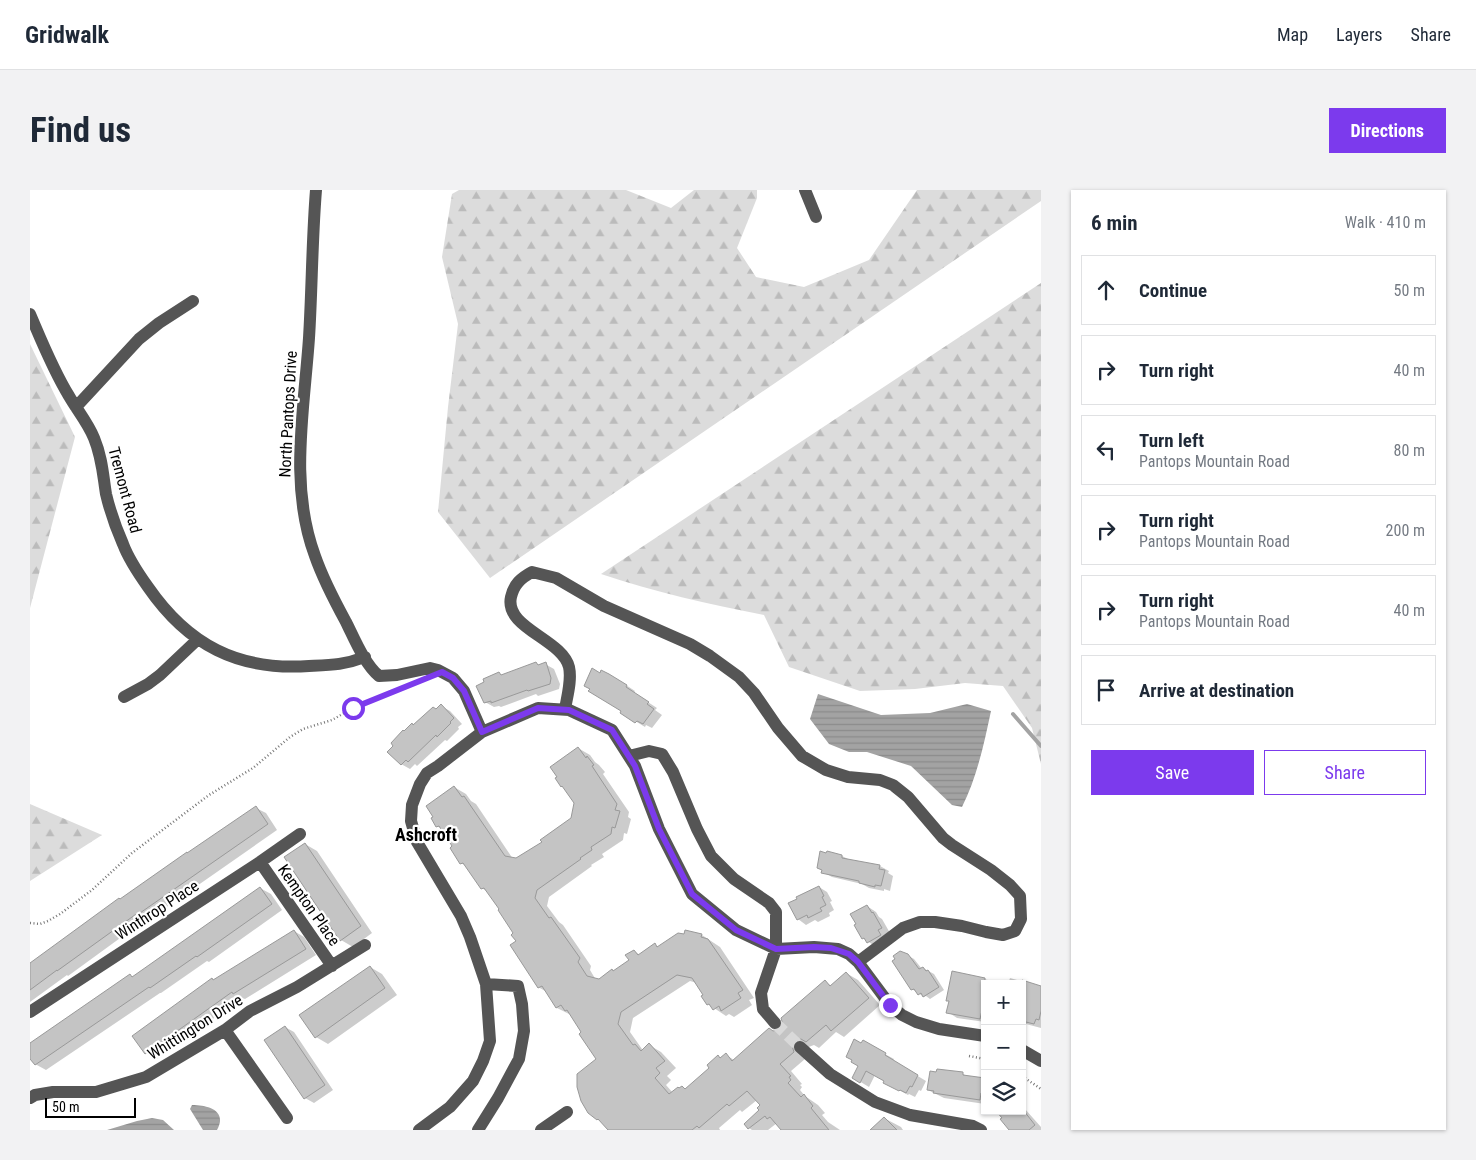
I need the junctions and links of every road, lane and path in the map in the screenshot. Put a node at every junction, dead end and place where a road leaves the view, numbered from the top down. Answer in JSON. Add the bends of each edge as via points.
{"nodes":[{"id":1,"x":316,"y":190,"type":"edge"},
{"id":2,"x":805,"y":190,"type":"edge"},
{"id":3,"x":816,"y":217,"type":"dead end"},
{"id":4,"x":193,"y":301,"type":"dead end"},
{"id":5,"x":30,"y":314,"type":"edge"},
{"id":6,"x":76,"y":406,"type":"junction"},
{"id":7,"x":197,"y":640,"type":"junction"},
{"id":8,"x":365,"y":656,"type":"junction"},
{"id":9,"x":406,"y":686,"type":"dead end"},
{"id":10,"x":124,"y":697,"type":"dead end"},
{"id":11,"x":565,"y":709,"type":"junction"},
{"id":12,"x":482,"y":732,"type":"junction"},
{"id":13,"x":629,"y":756,"type":"junction"},
{"id":14,"x":300,"y":834,"type":"dead end"},
{"id":15,"x":260,"y":862,"type":"junction"},
{"id":16,"x":30,"y":923,"type":"edge"},
{"id":17,"x":365,"y":945,"type":"dead end"},
{"id":18,"x":776,"y":949,"type":"junction"},
{"id":19,"x":858,"y":962,"type":"junction"},
{"id":20,"x":332,"y":966,"type":"junction"},
{"id":21,"x":486,"y":984,"type":"junction"},
{"id":22,"x":30,"y":1012,"type":"edge"},
{"id":23,"x":775,"y":1023,"type":"tunnel mouth"},
{"id":24,"x":225,"y":1030,"type":"junction"},
{"id":25,"x":981,"y":1035,"type":"edge"},
{"id":26,"x":800,"y":1047,"type":"tunnel mouth"},
{"id":27,"x":1026,"y":1052,"type":"edge"},
{"id":28,"x":968,"y":1056,"type":"dead end"},
{"id":29,"x":981,"y":1058,"type":"edge"},
{"id":30,"x":1041,"y":1061,"type":"edge"},
{"id":31,"x":1026,"y":1079,"type":"edge"},
{"id":32,"x":1041,"y":1089,"type":"edge"},
{"id":33,"x":30,"y":1098,"type":"edge"},
{"id":34,"x":567,"y":1112,"type":"dead end"},
{"id":35,"x":287,"y":1118,"type":"dead end"},
{"id":36,"x":419,"y":1130,"type":"edge"},
{"id":37,"x":478,"y":1130,"type":"edge"},
{"id":38,"x":542,"y":1130,"type":"edge"},
{"id":39,"x":981,"y":1130,"type":"edge"}],
"edges":[{"from":1,"to":8,"type":"street","name":"North Pantops Drive","via":[[300,445],[302,502],[314,555],[325,583]]},
{"from":2,"to":3,"type":"street"},
{"from":4,"to":6,"type":"street","via":[[139,339]]},
{"from":5,"to":6,"type":"street","name":"Tremont Road","via":[[49,358]]},
{"from":6,"to":7,"type":"street","name":"Tremont Road","via":[[94,437],[112,518],[124,547],[159,603]]},
{"from":7,"to":8,"type":"street","name":"Tremont Road","via":[[231,656],[270,665],[343,664]]},
{"from":7,"to":10,"type":"street","via":[[160,675]]},
{"from":8,"to":12,"type":"street","name":"North Pantops Drive","via":[[379,676],[430,668],[453,678],[464,691]]},
{"from":9,"to":16,"type":"path","via":[[290,737],[253,768],[209,795],[132,853],[60,914],[40,924]]},
{"from":11,"to":12,"type":"street","via":[[538,708]]},
{"from":11,"to":13,"type":"street","via":[[612,730]]},
{"from":11,"to":19,"type":"street","via":[[569,683],[566,659],[514,615],[510,603],[516,584],[532,572],[556,578],[604,606],[710,656],[739,676],[802,756],[826,770],[848,777],[880,780],[894,786],[908,797],[943,838],[991,870],[1020,896],[1021,920],[1015,931],[1003,935],[962,926],[920,922],[903,928]]},
{"from":12,"to":21,"type":"street","via":[[427,773],[412,805],[411,821],[417,842],[461,916]]},
{"from":13,"to":18,"type":"street","via":[[659,829],[692,894],[736,930]]},
{"from":13,"to":18,"type":"street","via":[[649,752],[662,754],[711,856],[776,912]]},
{"from":14,"to":15,"type":"street","name":"Winthrop Place"},
{"from":15,"to":20,"type":"street","name":"Kempton Place"},
{"from":15,"to":22,"type":"street","name":"Winthrop Place"},
{"from":17,"to":20,"type":"street","name":"Whittington Drive"},
{"from":18,"to":19,"type":"street","via":[[831,948],[849,954]]},
{"from":18,"to":23,"type":"street","via":[[761,993],[763,1009]]},
{"from":19,"to":25,"type":"street","via":[[890,1005],[902,1015],[939,1029]]},
{"from":20,"to":24,"type":"street","name":"Whittington Drive","via":[[250,1011]]},
{"from":21,"to":36,"type":"street","via":[[490,1041],[483,1061],[473,1080],[450,1108]]},
{"from":21,"to":37,"type":"street","via":[[518,986],[524,1031],[519,1059]]},
{"from":24,"to":33,"type":"street","name":"Whittington Drive","via":[[146,1077],[96,1092],[53,1092],[35,1094]]},
{"from":24,"to":35,"type":"street"},
{"from":26,"to":39,"type":"street","via":[[830,1074],[875,1102],[904,1113]]},
{"from":27,"to":30,"type":"street"},
{"from":28,"to":29,"type":"path"},
{"from":31,"to":32,"type":"path"},
{"from":34,"to":38,"type":"street"}]}
